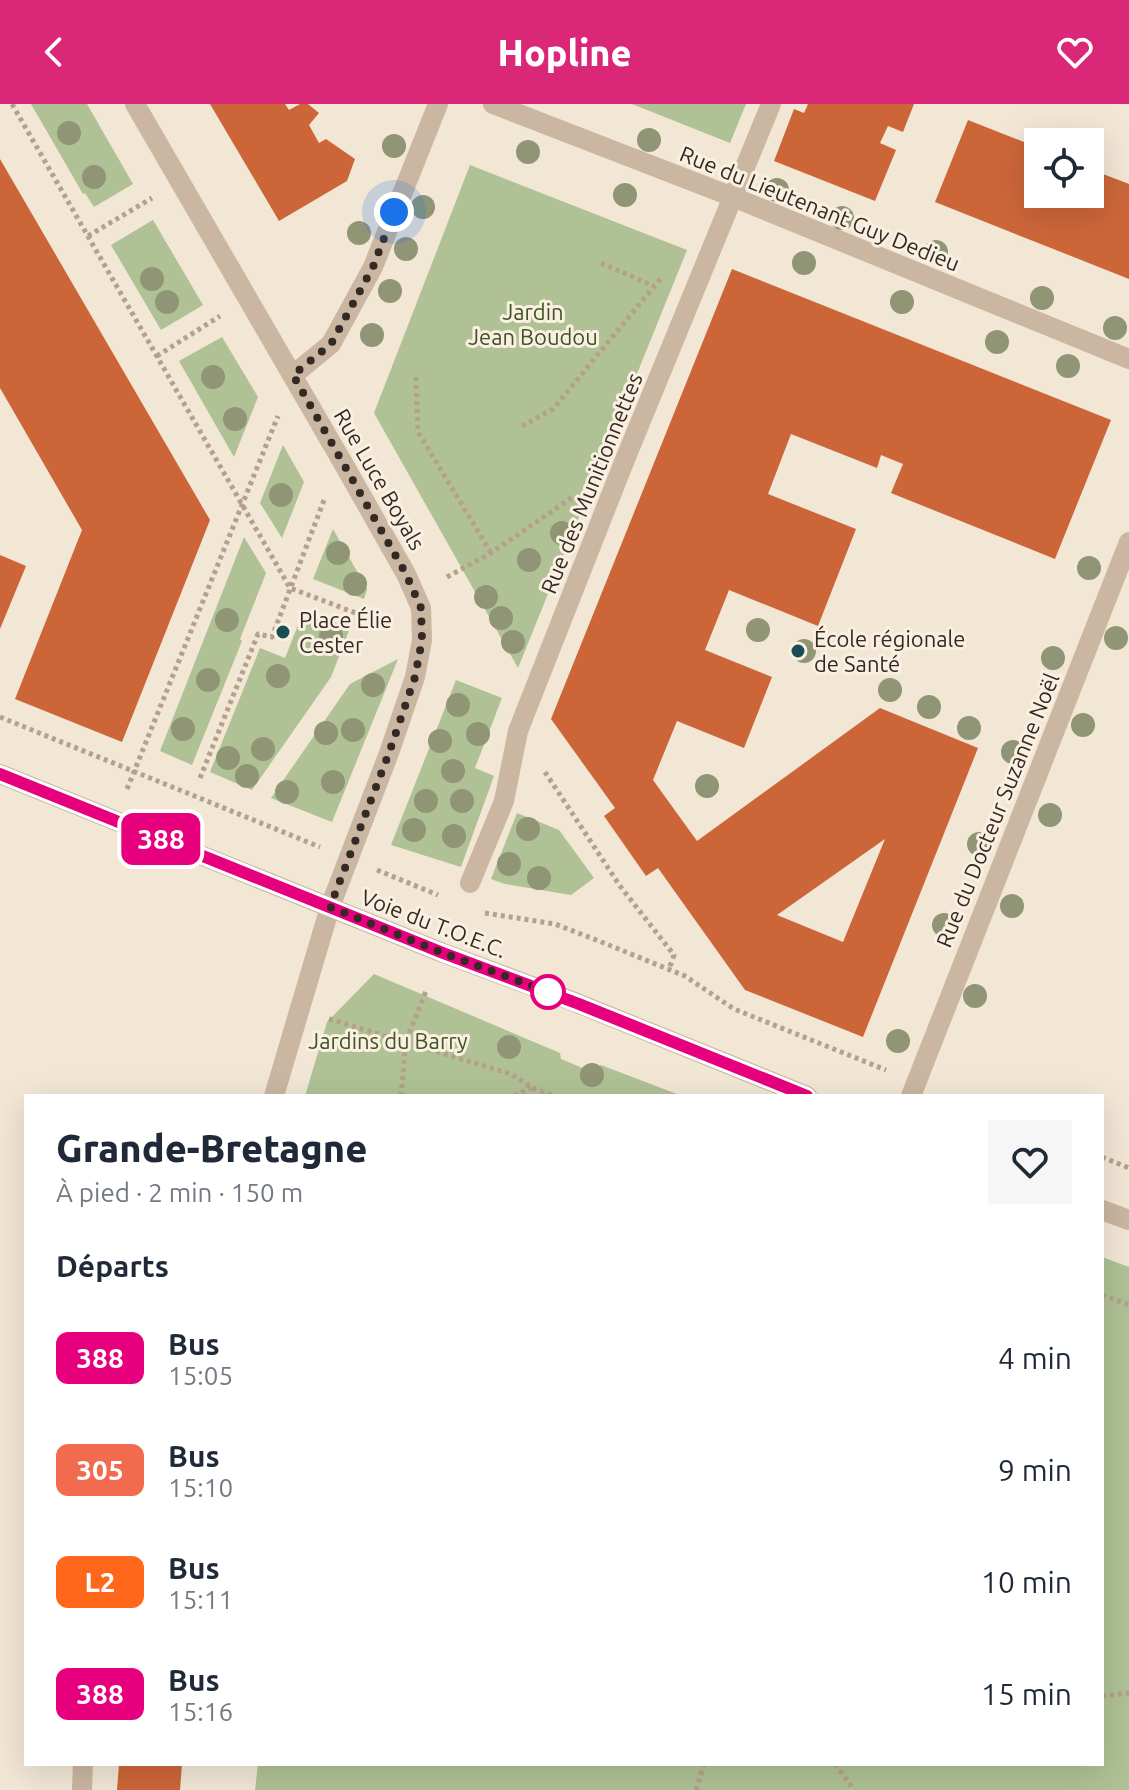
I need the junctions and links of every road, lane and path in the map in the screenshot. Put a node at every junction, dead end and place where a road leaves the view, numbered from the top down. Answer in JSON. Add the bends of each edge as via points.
{"nodes":[{"id":1,"x":12,"y":104,"type":"edge"},
{"id":2,"x":135,"y":104,"type":"edge"},
{"id":3,"x":438,"y":104,"type":"edge"},
{"id":4,"x":493,"y":104,"type":"edge"},
{"id":5,"x":771,"y":104,"type":"edge"},
{"id":6,"x":154,"y":197,"type":"dead end"},
{"id":7,"x":733,"y":197,"type":"junction"},
{"id":8,"x":88,"y":236,"type":"junction"},
{"id":9,"x":601,"y":263,"type":"dead end"},
{"id":10,"x":668,"y":269,"type":"dead end"},
{"id":11,"x":654,"y":286,"type":"junction"},
{"id":12,"x":222,"y":314,"type":"dead end"},
{"id":13,"x":157,"y":356,"type":"junction"},
{"id":14,"x":1129,"y":359,"type":"edge"},
{"id":15,"x":293,"y":375,"type":"junction"},
{"id":16,"x":416,"y":377,"type":"dead end"},
{"id":17,"x":279,"y":414,"type":"dead end"},
{"id":18,"x":522,"y":426,"type":"dead end"},
{"id":19,"x":575,"y":495,"type":"dead end"},
{"id":20,"x":326,"y":496,"type":"dead end"},
{"id":21,"x":241,"y":504,"type":"junction"},
{"id":22,"x":1129,"y":542,"type":"edge"},
{"id":23,"x":491,"y":553,"type":"junction"},
{"id":24,"x":447,"y":577,"type":"dead end"},
{"id":25,"x":290,"y":588,"type":"junction"},
{"id":26,"x":395,"y":628,"type":"dead end"},
{"id":27,"x":0,"y":717,"type":"edge"},
{"id":28,"x":518,"y":731,"type":"junction"},
{"id":29,"x":134,"y":771,"type":"junction"},
{"id":30,"x":0,"y":774,"type":"edge"},
{"id":31,"x":200,"y":778,"type":"dead end"},
{"id":32,"x":114,"y":819,"type":"junction"},
{"id":33,"x":348,"y":859,"type":"junction"},
{"id":34,"x":470,"y":883,"type":"dead end"},
{"id":35,"x":448,"y":899,"type":"dead end"},
{"id":36,"x":330,"y":907,"type":"junction"},
{"id":37,"x":475,"y":909,"type":"dead end"},
{"id":38,"x":669,"y":969,"type":"junction"},
{"id":39,"x":426,"y":991,"type":"dead end"},
{"id":40,"x":322,"y":1017,"type":"dead end"},
{"id":41,"x":406,"y":1041,"type":"junction"},
{"id":42,"x":532,"y":1088,"type":"junction"},
{"id":43,"x":914,"y":1089,"type":"edge"},
{"id":44,"x":275,"y":1094,"type":"edge"},
{"id":45,"x":401,"y":1094,"type":"edge"},
{"id":46,"x":518,"y":1094,"type":"edge"},
{"id":47,"x":548,"y":1094,"type":"edge"},
{"id":48,"x":802,"y":1094,"type":"edge"},
{"id":49,"x":1104,"y":1158,"type":"edge"},
{"id":50,"x":1129,"y":1168,"type":"edge"},
{"id":51,"x":1104,"y":1211,"type":"edge"},
{"id":52,"x":1129,"y":1220,"type":"edge"},
{"id":53,"x":1104,"y":1296,"type":"edge"},
{"id":54,"x":1129,"y":1305,"type":"edge"},
{"id":55,"x":1129,"y":1693,"type":"edge"},
{"id":56,"x":1104,"y":1696,"type":"edge"},
{"id":57,"x":83,"y":1766,"type":"edge"},
{"id":58,"x":703,"y":1766,"type":"edge"},
{"id":59,"x":836,"y":1766,"type":"edge"},
{"id":60,"x":82,"y":1790,"type":"edge"},
{"id":61,"x":696,"y":1790,"type":"edge"},
{"id":62,"x":854,"y":1790,"type":"edge"}],
"edges":[{"from":1,"to":8,"type":"path"},
{"from":2,"to":15,"type":"street","name":"Rue Luce Boyals"},
{"from":3,"to":15,"type":"street","via":[[373,267],[331,344]]},
{"from":4,"to":7,"type":"street","name":"Rue du Lieutenant Guy Dedieu"},
{"from":5,"to":7,"type":"street","name":"Rue des Munitionnettes"},
{"from":6,"to":8,"type":"path"},
{"from":7,"to":14,"type":"street","name":"Rue du Lieutenant Guy Dedieu"},
{"from":7,"to":28,"type":"street","name":"Rue des Munitionnettes"},
{"from":8,"to":13,"type":"path"},
{"from":9,"to":11,"type":"path"},
{"from":10,"to":11,"type":"path"},
{"from":11,"to":18,"type":"path","via":[[553,409]]},
{"from":12,"to":13,"type":"path"},
{"from":13,"to":21,"type":"path"},
{"from":15,"to":33,"type":"street","name":"Rue Luce Boyals","via":[[421,608],[415,677]]},
{"from":16,"to":23,"type":"path","via":[[418,432]]},
{"from":17,"to":21,"type":"path"},
{"from":19,"to":23,"type":"path"},
{"from":20,"to":25,"type":"path"},
{"from":21,"to":25,"type":"path"},
{"from":21,"to":29,"type":"path"},
{"from":22,"to":43,"type":"street","name":"Rue du Docteur Suzanne Noël"},
{"from":23,"to":24,"type":"path"},
{"from":25,"to":26,"type":"path"},
{"from":25,"to":31,"type":"path","via":[[272,637],[258,634]]},
{"from":27,"to":29,"type":"path"},
{"from":28,"to":34,"type":"street","name":"Rue des Munitionnettes","via":[[504,801]]},
{"from":28,"to":38,"type":"path","via":[[620,886],[674,955]]},
{"from":29,"to":32,"type":"path"},
{"from":29,"to":33,"type":"path"},
{"from":30,"to":32,"type":"street","name":"Voie du T.O.E.C."},
{"from":32,"to":36,"type":"street","name":"Voie du T.O.E.C."},
{"from":33,"to":35,"type":"path"},
{"from":33,"to":36,"type":"street","name":"Rue Luce Boyals"},
{"from":36,"to":44,"type":"street","name":"Rue Luce Boyals"},
{"from":36,"to":48,"type":"street","name":"Voie du T.O.E.C."},
{"from":37,"to":38,"type":"path","via":[[555,924]]},
{"from":38,"to":43,"type":"path","via":[[734,1009]]},
{"from":39,"to":41,"type":"path"},
{"from":40,"to":41,"type":"path"},
{"from":41,"to":42,"type":"path","via":[[511,1074]]},
{"from":41,"to":45,"type":"path"},
{"from":42,"to":46,"type":"path"},
{"from":42,"to":47,"type":"path"},
{"from":49,"to":50,"type":"path"},
{"from":51,"to":52,"type":"street"},
{"from":53,"to":54,"type":"path"},
{"from":55,"to":56,"type":"path"},
{"from":57,"to":60,"type":"street"},
{"from":58,"to":61,"type":"path"},
{"from":59,"to":62,"type":"path"}]}
